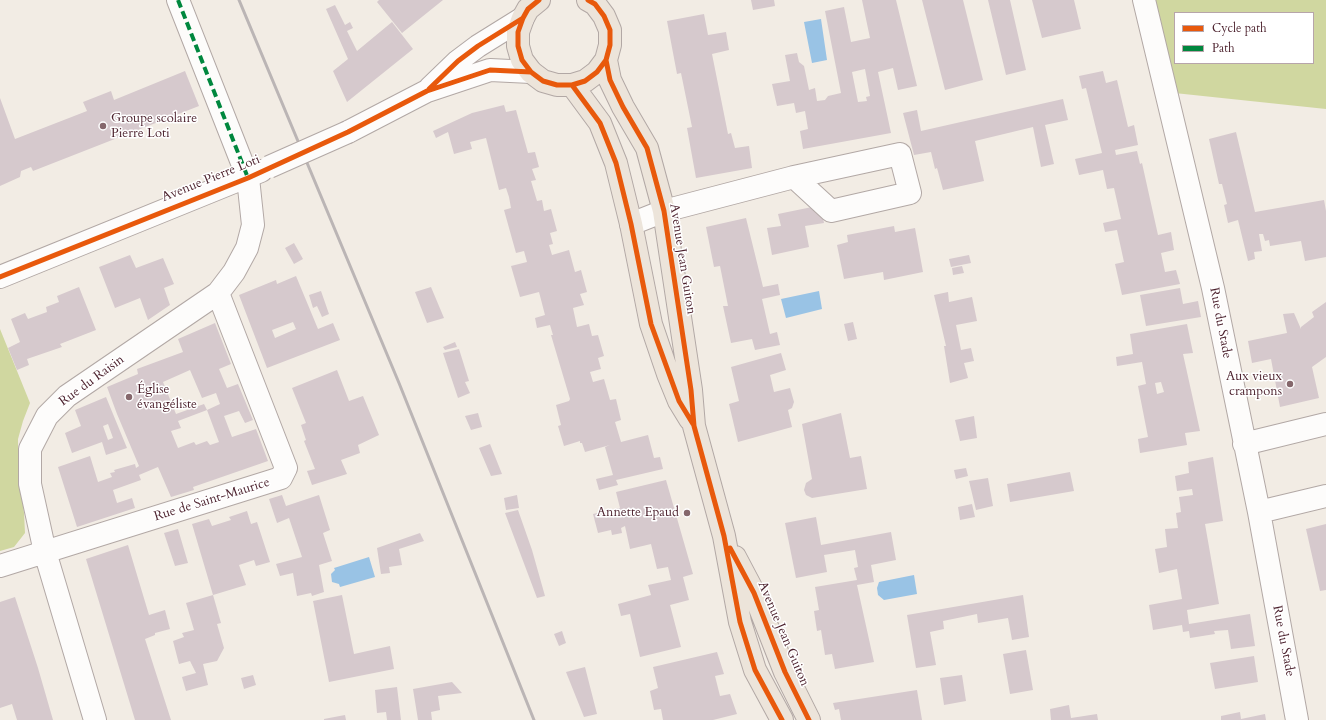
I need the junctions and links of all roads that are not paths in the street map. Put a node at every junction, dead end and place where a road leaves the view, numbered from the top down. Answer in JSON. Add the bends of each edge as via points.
{"nodes":[{"id":1,"x":178,"y":0,"type":"edge"},
{"id":2,"x":539,"y":0,"type":"edge"},
{"id":3,"x":1144,"y":0,"type":"edge"},
{"id":4,"x":593,"y":1,"type":"edge"},
{"id":5,"x":523,"y":18,"type":"junction"},
{"id":6,"x":606,"y":60,"type":"junction"},
{"id":7,"x":531,"y":72,"type":"junction"},
{"id":8,"x":572,"y":85,"type":"junction"},
{"id":9,"x":427,"y":91,"type":"junction"},
{"id":10,"x":794,"y":177,"type":"junction"},
{"id":11,"x":248,"y":178,"type":"junction"},
{"id":12,"x":664,"y":211,"type":"junction"},
{"id":13,"x":632,"y":224,"type":"junction"},
{"id":14,"x":0,"y":277,"type":"edge"},
{"id":15,"x":218,"y":293,"type":"junction"},
{"id":16,"x":1326,"y":424,"type":"edge"},
{"id":17,"x":694,"y":426,"type":"junction"},
{"id":18,"x":1244,"y":444,"type":"junction"},
{"id":19,"x":1326,"y":496,"type":"edge"},
{"id":20,"x":1259,"y":512,"type":"junction"},
{"id":21,"x":724,"y":536,"type":"junction"},
{"id":22,"x":45,"y":552,"type":"junction"},
{"id":23,"x":0,"y":566,"type":"edge"},
{"id":24,"x":95,"y":720,"type":"edge"},
{"id":25,"x":782,"y":720,"type":"edge"},
{"id":26,"x":809,"y":720,"type":"edge"},
{"id":27,"x":1297,"y":720,"type":"edge"}],
"edges":[{"from":1,"to":11,"type":"street","name":"Rue du Raisin"},
{"from":2,"to":5,"type":"main road","via":[[528,9]]},
{"from":3,"to":18,"type":"street","name":"Rue du Stade","via":[[1213,288]]},
{"from":4,"to":6,"type":"main road","via":[[610,30]]},
{"from":5,"to":7,"type":"main road","via":[[518,32],[518,46],[522,60]]},
{"from":5,"to":9,"type":"street","name":"Avenue Pierre Loti","via":[[458,61]]},
{"from":6,"to":8,"type":"main road","via":[[597,72]]},
{"from":6,"to":12,"type":"main road","name":"Avenue Jean Guiton","via":[[610,80],[647,148]]},
{"from":7,"to":8,"type":"main road","via":[[543,81],[557,85]]},
{"from":7,"to":9,"type":"street","name":"Avenue Pierre Loti","via":[[490,70]]},
{"from":8,"to":13,"type":"main road","name":"Avenue Jean Guiton","via":[[600,123],[616,163]]},
{"from":9,"to":11,"type":"street","name":"Avenue Pierre Loti","bridge":true,"via":[[348,132]]},
{"from":10,"to":10,"type":"street","via":[[900,154],[910,193],[831,211]]},
{"from":10,"to":12,"type":"street"},
{"from":11,"to":14,"type":"street","name":"Avenue Pierre Loti"},
{"from":11,"to":15,"type":"street","name":"Rue du Raisin","via":[[253,225],[247,248],[234,272]]},
{"from":12,"to":13,"type":"street"},
{"from":12,"to":17,"type":"main road","name":"Avenue Jean Guiton","via":[[691,390]]},
{"from":13,"to":17,"type":"main road","name":"Avenue Jean Guiton","via":[[651,324],[676,394]]},
{"from":15,"to":22,"type":"street","name":"Rue du Raisin","via":[[67,396],[47,416],[30,449],[29,463],[30,484]]},
{"from":15,"to":22,"type":"street","name":"Rue de Saint-Maurice","via":[[286,468],[281,478]]},
{"from":16,"to":18,"type":"street"},
{"from":17,"to":21,"type":"main road","name":"Avenue Jean Guiton"},
{"from":18,"to":20,"type":"street","name":"Rue du Stade"},
{"from":19,"to":20,"type":"street"},
{"from":20,"to":27,"type":"street","name":"Rue du Stade"},
{"from":21,"to":25,"type":"main road","name":"Avenue Jean Guiton","via":[[740,622],[755,670]]},
{"from":21,"to":26,"type":"main road","name":"Avenue Jean Guiton","via":[[754,594],[785,672]]},
{"from":22,"to":23,"type":"street","name":"Rue de Saint-Maurice"},
{"from":22,"to":24,"type":"street","name":"Rue du Raisin"}]}
